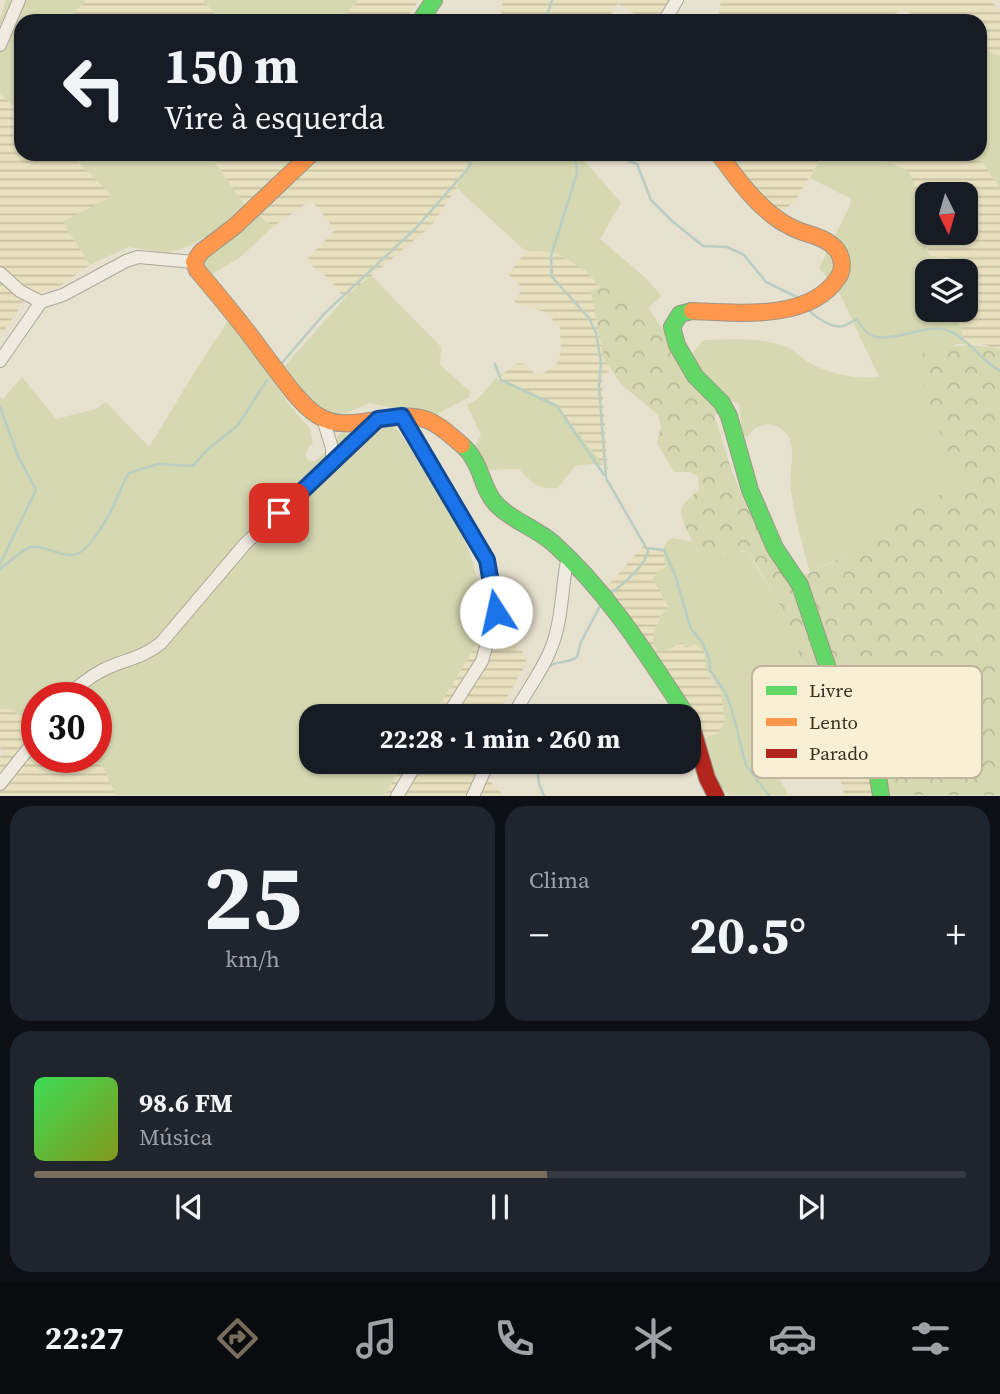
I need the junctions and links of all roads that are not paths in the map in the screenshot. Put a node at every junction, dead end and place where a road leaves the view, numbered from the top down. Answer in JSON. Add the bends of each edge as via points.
{"nodes":[{"id":1,"x":19,"y":0,"type":"edge"},
{"id":2,"x":0,"y":46,"type":"edge"},
{"id":3,"x":304,"y":161,"type":"edge"},
{"id":4,"x":724,"y":161,"type":"edge"},
{"id":5,"x":194,"y":262,"type":"junction"},
{"id":6,"x":0,"y":273,"type":"edge"},
{"id":7,"x":41,"y":302,"type":"junction"},
{"id":8,"x":0,"y":361,"type":"edge"},
{"id":9,"x":402,"y":416,"type":"junction"},
{"id":10,"x":323,"y":419,"type":"junction"},
{"id":11,"x":378,"y":419,"type":"junction"},
{"id":12,"x":332,"y":463,"type":"junction"},
{"id":13,"x":568,"y":557,"type":"junction"},
{"id":14,"x":827,"y":666,"type":"edge"},
{"id":15,"x":84,"y":682,"type":"edge"},
{"id":16,"x":455,"y":704,"type":"edge"},
{"id":17,"x":520,"y":704,"type":"edge"},
{"id":18,"x":679,"y":704,"type":"edge"},
{"id":19,"x":701,"y":756,"type":"edge"},
{"id":20,"x":21,"y":758,"type":"edge"},
{"id":21,"x":410,"y":774,"type":"edge"},
{"id":22,"x":483,"y":774,"type":"edge"},
{"id":23,"x":878,"y":778,"type":"edge"},
{"id":24,"x":0,"y":784,"type":"edge"},
{"id":25,"x":397,"y":796,"type":"edge"},
{"id":26,"x":473,"y":796,"type":"edge"},
{"id":27,"x":716,"y":796,"type":"edge"},
{"id":28,"x":881,"y":796,"type":"edge"}],
"edges":[{"from":1,"to":2,"type":"street"},
{"from":3,"to":5,"type":"street"},
{"from":4,"to":14,"type":"street","via":[[787,226],[825,240],[841,258],[841,275],[821,296],[794,307],[749,313],[690,311],[680,314],[673,327],[677,345],[695,376],[729,416],[750,490],[775,548],[800,586]]},
{"from":5,"to":7,"type":"street","via":[[138,257]]},
{"from":5,"to":10,"type":"street","via":[[204,281],[290,388]]},
{"from":6,"to":7,"type":"street"},
{"from":7,"to":8,"type":"street"},
{"from":9,"to":11,"type":"street"},
{"from":9,"to":13,"type":"street","via":[[431,421],[461,445],[479,466],[498,507]]},
{"from":9,"to":16,"type":"street","via":[[487,560],[496,612],[482,661]]},
{"from":10,"to":11,"type":"street","via":[[340,424]]},
{"from":10,"to":12,"type":"street"},
{"from":11,"to":12,"type":"street"},
{"from":12,"to":15,"type":"street","via":[[245,544],[161,643],[146,655],[102,670]]},
{"from":13,"to":17,"type":"street","via":[[556,634]]},
{"from":13,"to":18,"type":"street","via":[[620,616]]},
{"from":19,"to":27,"type":"street"},
{"from":20,"to":24,"type":"street"},
{"from":21,"to":25,"type":"street"},
{"from":22,"to":26,"type":"street"},
{"from":23,"to":28,"type":"street"}]}
